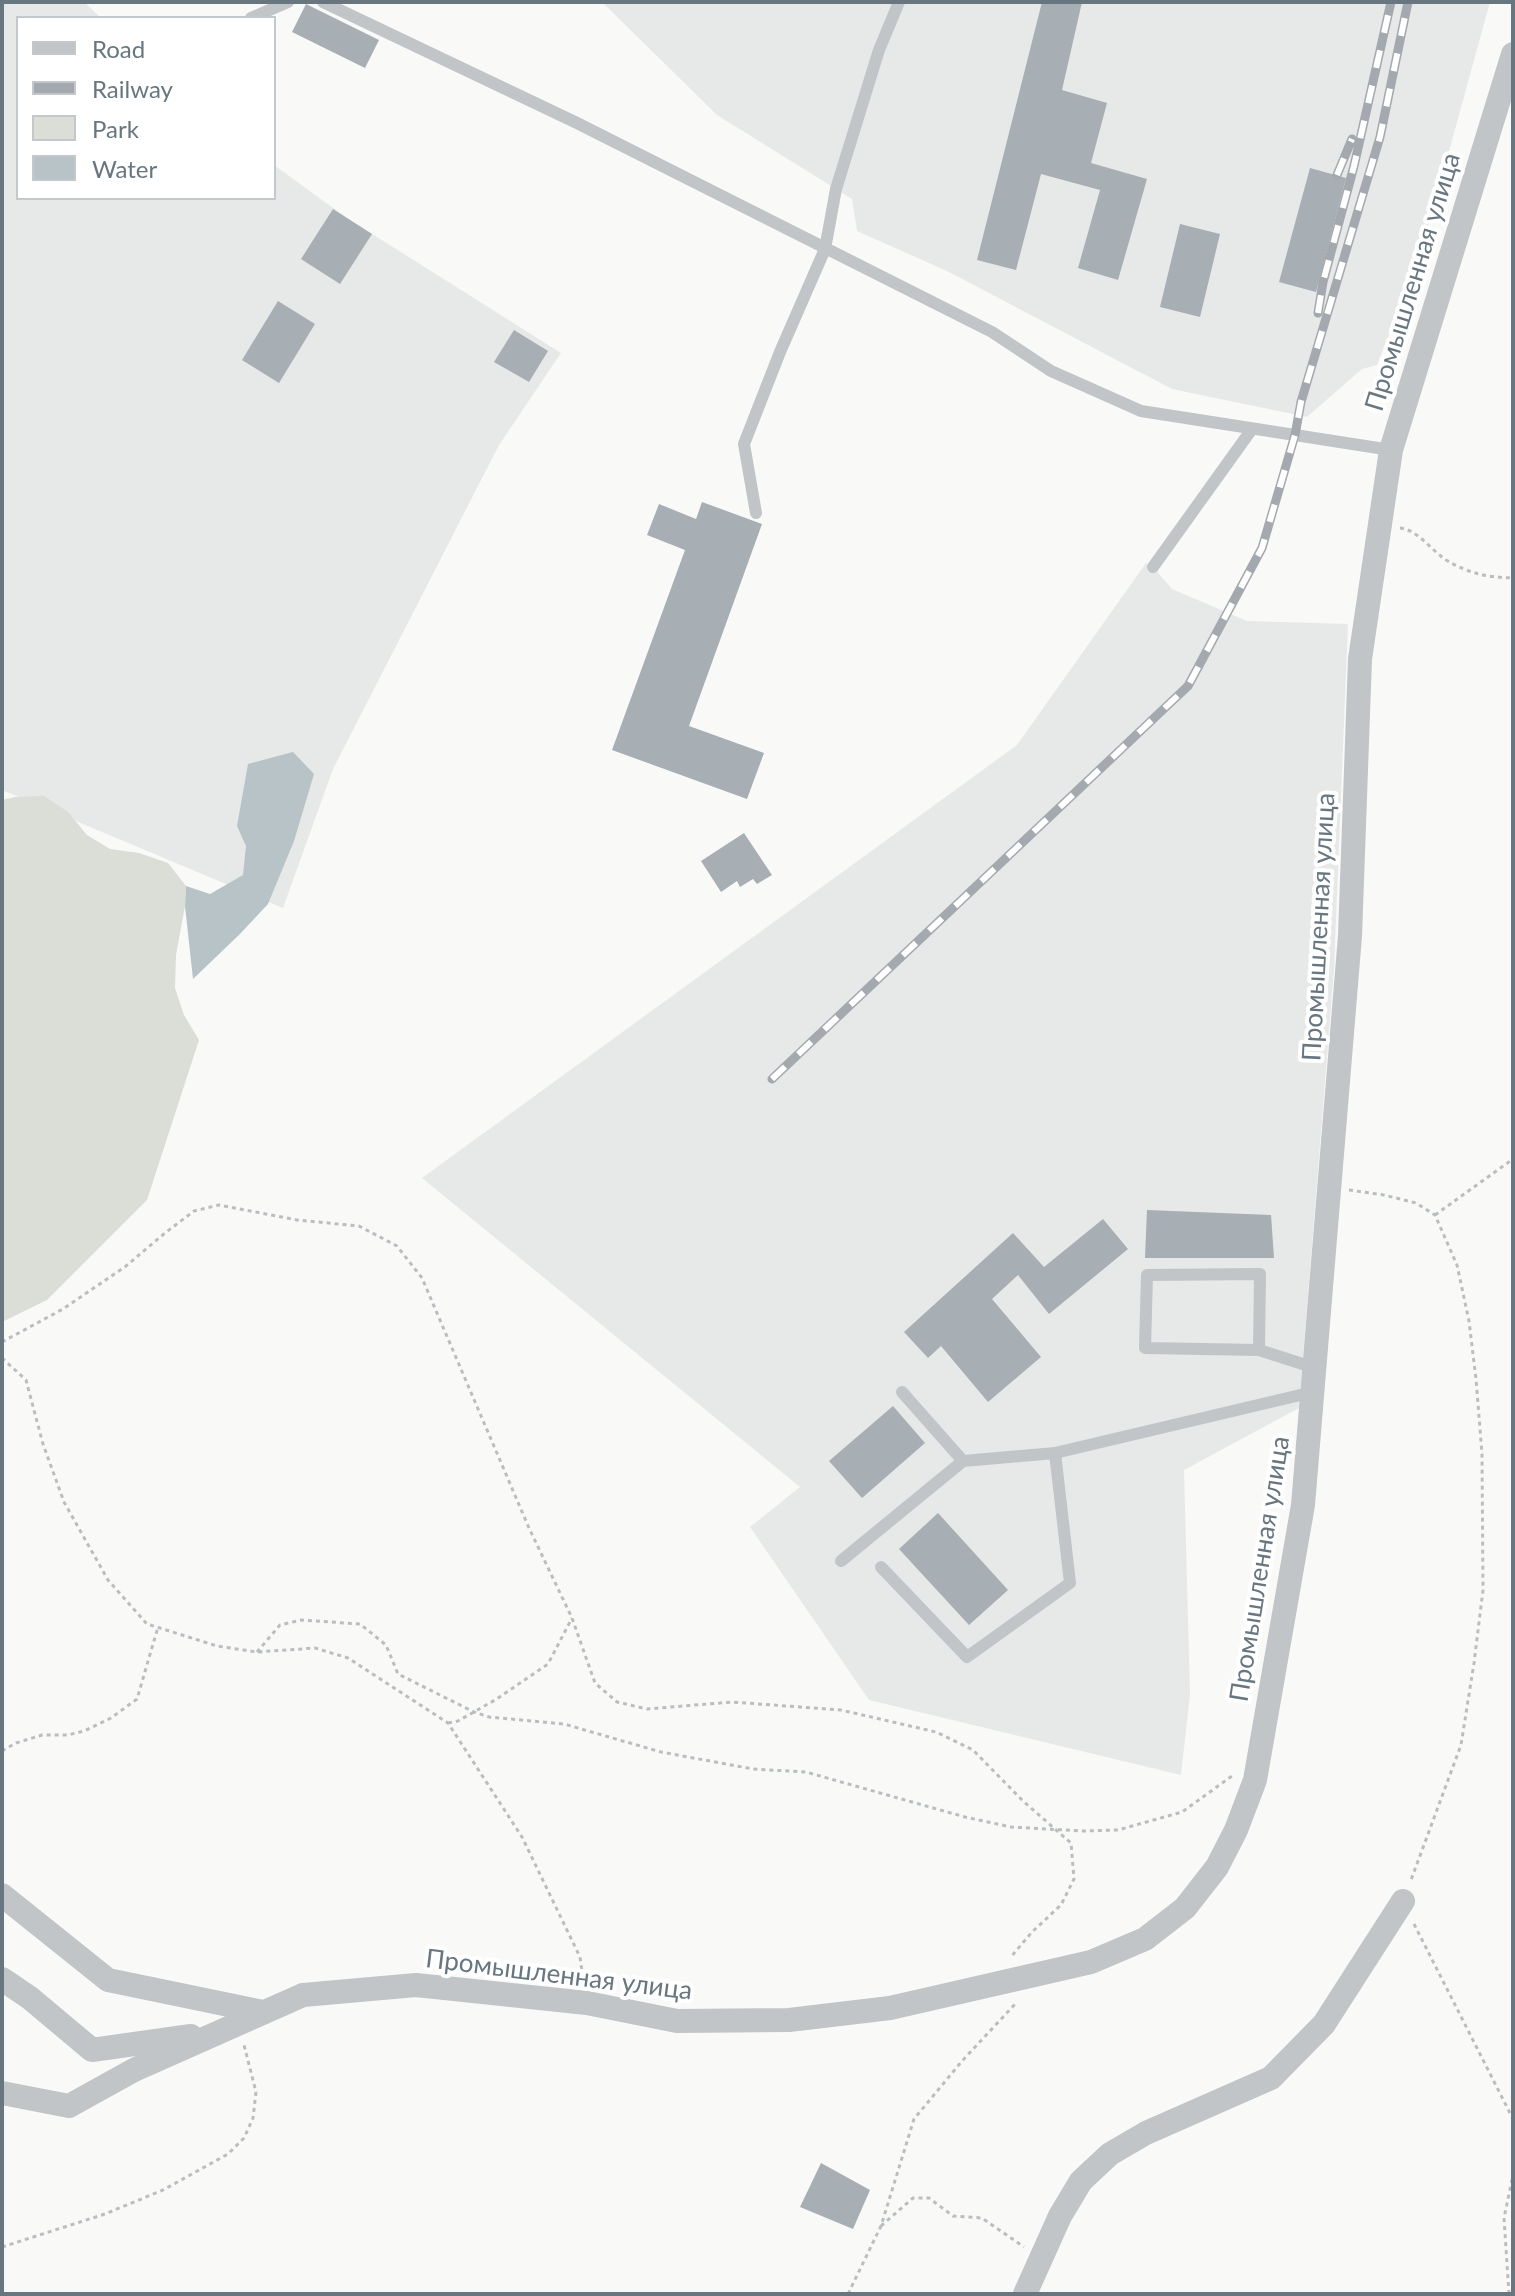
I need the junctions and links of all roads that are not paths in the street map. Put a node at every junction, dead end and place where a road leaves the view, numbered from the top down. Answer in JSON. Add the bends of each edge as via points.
{"nodes":[{"id":1,"x":288,"y":2,"type":"edge"},
{"id":2,"x":323,"y":2,"type":"edge"},
{"id":3,"x":899,"y":2,"type":"edge"},
{"id":4,"x":256,"y":16,"type":"edge"},
{"id":5,"x":1513,"y":54,"type":"edge"},
{"id":6,"x":1509,"y":86,"type":"edge"},
{"id":7,"x":825,"y":249,"type":"junction"},
{"id":8,"x":1252,"y":429,"type":"junction"},
{"id":9,"x":1391,"y":450,"type":"junction"},
{"id":10,"x":756,"y":513,"type":"dead end"},
{"id":11,"x":1153,"y":567,"type":"dead end"},
{"id":12,"x":1259,"y":1350,"type":"junction"},
{"id":13,"x":1314,"y":1380,"type":"junction"},
{"id":14,"x":902,"y":1392,"type":"dead end"},
{"id":15,"x":1055,"y":1453,"type":"junction"},
{"id":16,"x":963,"y":1461,"type":"junction"},
{"id":17,"x":841,"y":1561,"type":"dead end"},
{"id":18,"x":881,"y":1567,"type":"dead end"},
{"id":19,"x":2,"y":1895,"type":"edge"},
{"id":20,"x":1403,"y":1901,"type":"road end"},
{"id":21,"x":2,"y":1979,"type":"edge"},
{"id":22,"x":263,"y":2012,"type":"junction"},
{"id":23,"x":228,"y":2028,"type":"junction"},
{"id":24,"x":2,"y":2093,"type":"edge"},
{"id":25,"x":1025,"y":2294,"type":"edge"}],
"edges":[{"from":1,"to":4,"type":"lane"},
{"from":2,"to":7,"type":"lane"},
{"from":3,"to":7,"type":"lane","via":[[836,189]]},
{"from":5,"to":6,"type":"street","name":"Промышленная улица"},
{"from":6,"to":9,"type":"street","name":"Промышленная улица"},
{"from":7,"to":8,"type":"lane","via":[[992,332],[1051,371],[1141,411]]},
{"from":7,"to":10,"type":"lane","via":[[744,444]]},
{"from":8,"to":9,"type":"lane"},
{"from":8,"to":11,"type":"lane"},
{"from":9,"to":13,"type":"street","name":"Промышленная улица","via":[[1360,659],[1350,936]]},
{"from":12,"to":12,"type":"lane","via":[[1145,1348],[1147,1275],[1260,1274]]},
{"from":12,"to":13,"type":"lane"},
{"from":13,"to":15,"type":"lane"},
{"from":13,"to":22,"type":"street","name":"Промышленная улица","via":[[1303,1505],[1255,1780],[1217,1867],[1185,1908],[1145,1939],[1091,1962],[890,2008],[789,2020],[677,2021],[587,2003],[416,1985],[303,1995]]},
{"from":14,"to":16,"type":"lane"},
{"from":15,"to":16,"type":"lane"},
{"from":15,"to":18,"type":"lane","via":[[1070,1583],[967,1657]]},
{"from":16,"to":17,"type":"lane"},
{"from":19,"to":22,"type":"street","via":[[108,1980]]},
{"from":20,"to":25,"type":"street","via":[[1324,2024],[1271,2078],[1146,2133],[1110,2154],[1081,2181]]},
{"from":21,"to":23,"type":"street","via":[[92,2050]]},
{"from":22,"to":23,"type":"street","name":"Промышленная улица"},
{"from":23,"to":24,"type":"street","name":"Промышленная улица","via":[[69,2106]]}]}
